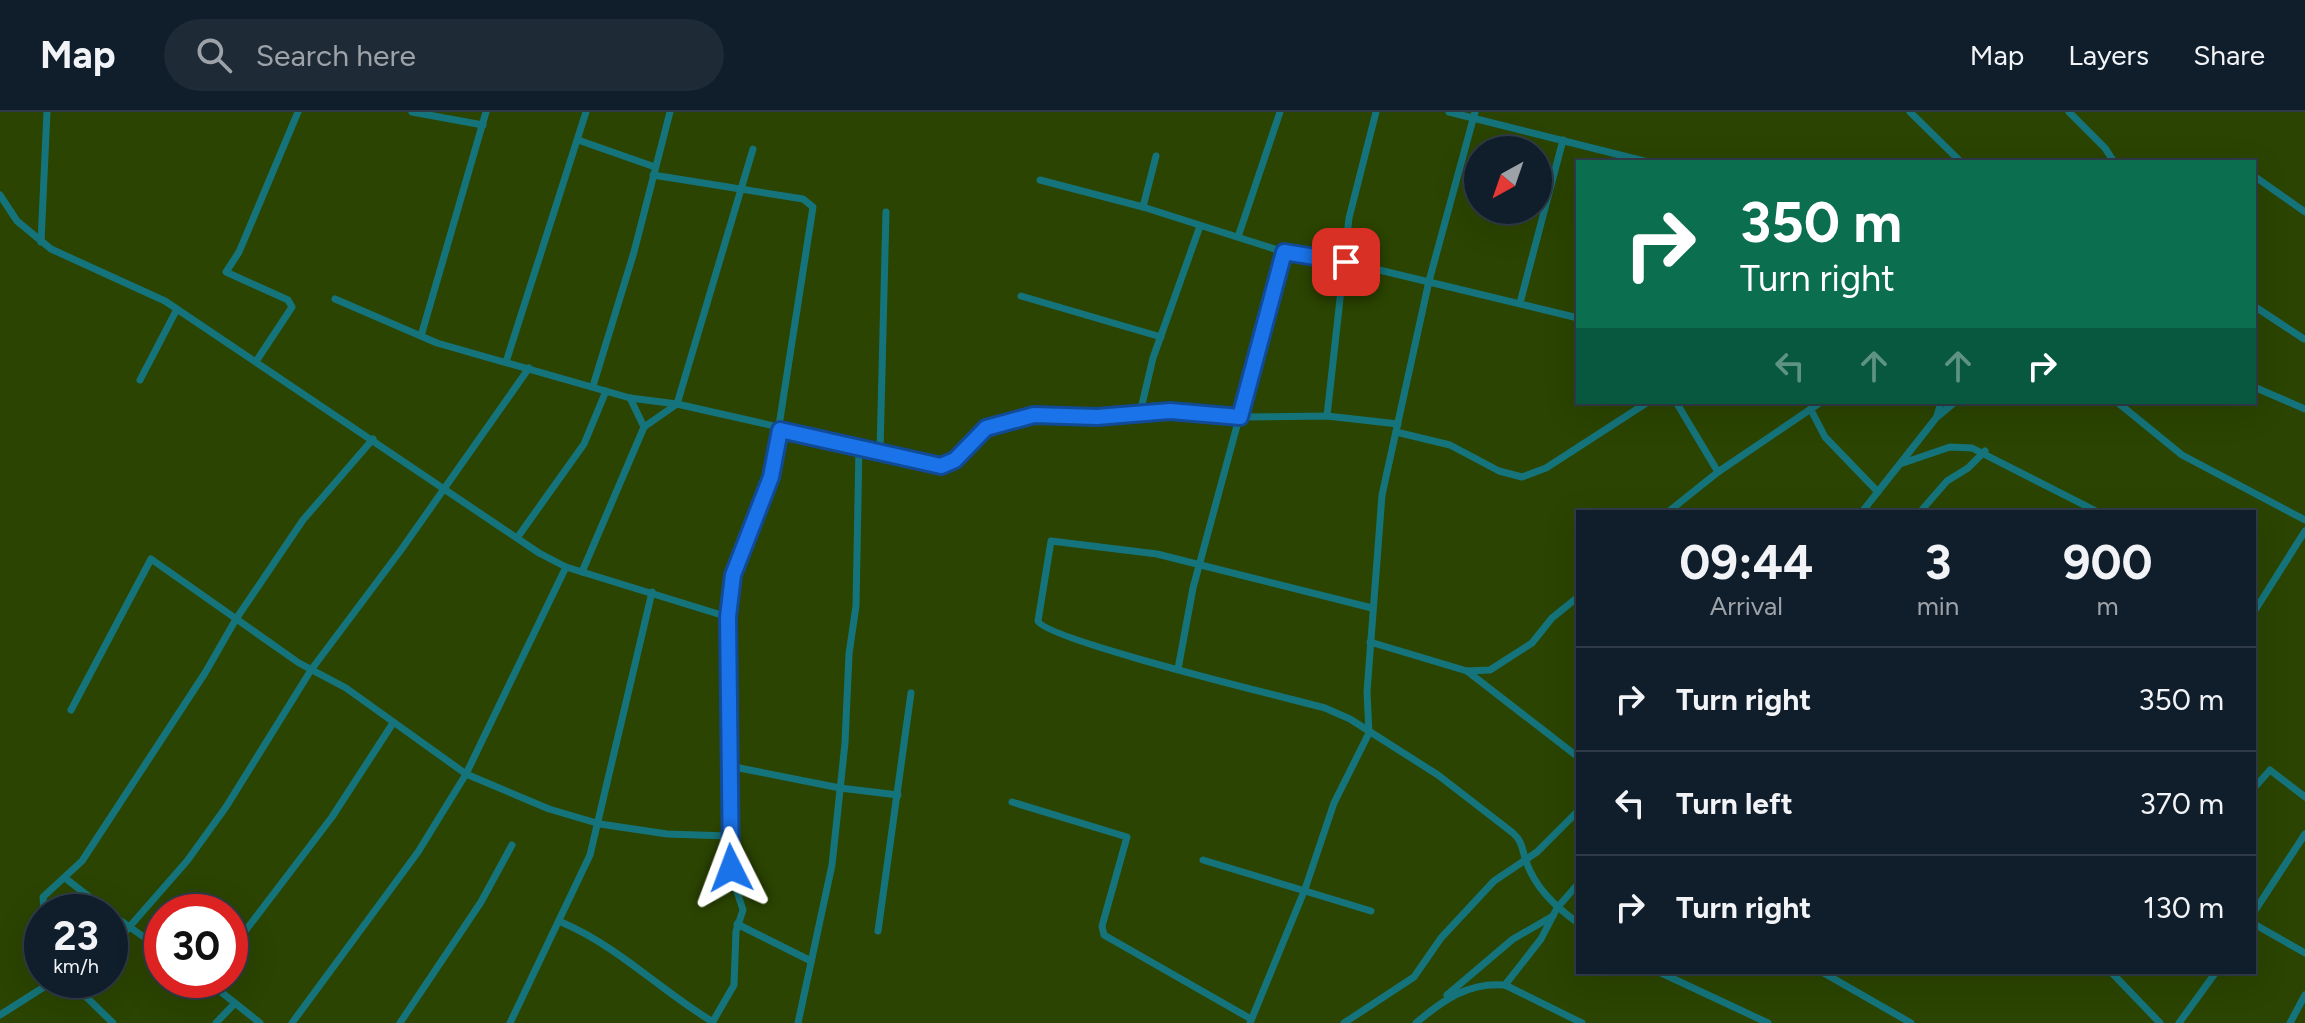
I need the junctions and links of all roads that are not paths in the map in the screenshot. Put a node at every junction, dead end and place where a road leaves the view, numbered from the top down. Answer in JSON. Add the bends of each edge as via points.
{"nodes":[{"id":1,"x":47,"y":112,"type":"edge"},
{"id":2,"x":298,"y":112,"type":"edge"},
{"id":3,"x":412,"y":112,"type":"edge"},
{"id":4,"x":486,"y":112,"type":"edge"},
{"id":5,"x":586,"y":112,"type":"edge"},
{"id":6,"x":670,"y":112,"type":"edge"},
{"id":7,"x":1280,"y":112,"type":"edge"},
{"id":8,"x":1376,"y":112,"type":"edge"},
{"id":9,"x":1449,"y":112,"type":"edge"},
{"id":10,"x":1910,"y":112,"type":"edge"},
{"id":11,"x":2069,"y":112,"type":"edge"},
{"id":12,"x":1473,"y":116,"type":"edge"},
{"id":13,"x":483,"y":125,"type":"junction"},
{"id":14,"x":578,"y":140,"type":"junction"},
{"id":15,"x":1563,"y":140,"type":"junction"},
{"id":16,"x":753,"y":149,"type":"dead end"},
{"id":17,"x":1156,"y":156,"type":"dead end"},
{"id":18,"x":1640,"y":160,"type":"edge"},
{"id":19,"x":1959,"y":160,"type":"edge"},
{"id":20,"x":2113,"y":160,"type":"edge"},
{"id":21,"x":654,"y":171,"type":"junction"},
{"id":22,"x":2256,"y":177,"type":"edge"},
{"id":23,"x":1040,"y":180,"type":"dead end"},
{"id":24,"x":742,"y":190,"type":"junction"},
{"id":25,"x":0,"y":195,"type":"edge"},
{"id":26,"x":1143,"y":207,"type":"junction"},
{"id":27,"x":886,"y":212,"type":"dead end"},
{"id":28,"x":2305,"y":212,"type":"edge"},
{"id":29,"x":1200,"y":226,"type":"junction"},
{"id":30,"x":1238,"y":237,"type":"junction"},
{"id":31,"x":41,"y":242,"type":"junction"},
{"id":32,"x":1284,"y":252,"type":"junction"},
{"id":33,"x":1346,"y":262,"type":"junction"},
{"id":34,"x":1429,"y":281,"type":"junction"},
{"id":35,"x":1021,"y":296,"type":"dead end"},
{"id":36,"x":335,"y":299,"type":"dead end"},
{"id":37,"x":1520,"y":303,"type":"junction"},
{"id":38,"x":2256,"y":307,"type":"edge"},
{"id":39,"x":177,"y":309,"type":"junction"},
{"id":40,"x":1576,"y":317,"type":"edge"},
{"id":41,"x":421,"y":336,"type":"junction"},
{"id":42,"x":1161,"y":337,"type":"junction"},
{"id":43,"x":2304,"y":339,"type":"edge"},
{"id":44,"x":257,"y":360,"type":"junction"},
{"id":45,"x":506,"y":362,"type":"junction"},
{"id":46,"x":529,"y":368,"type":"junction"},
{"id":47,"x":140,"y":380,"type":"dead end"},
{"id":48,"x":593,"y":386,"type":"junction"},
{"id":49,"x":2256,"y":388,"type":"edge"},
{"id":50,"x":606,"y":391,"type":"junction"},
{"id":51,"x":630,"y":398,"type":"junction"},
{"id":52,"x":677,"y":404,"type":"junction"},
{"id":53,"x":1645,"y":404,"type":"edge"},
{"id":54,"x":1677,"y":404,"type":"edge"},
{"id":55,"x":1818,"y":404,"type":"edge"},
{"id":56,"x":1940,"y":404,"type":"edge"},
{"id":57,"x":1953,"y":404,"type":"edge"},
{"id":58,"x":2119,"y":404,"type":"edge"},
{"id":59,"x":2305,"y":409,"type":"edge"},
{"id":60,"x":1811,"y":410,"type":"junction"},
{"id":61,"x":1140,"y":413,"type":"junction"},
{"id":62,"x":1327,"y":416,"type":"junction"},
{"id":63,"x":1240,"y":417,"type":"junction"},
{"id":64,"x":1936,"y":418,"type":"junction"},
{"id":65,"x":644,"y":427,"type":"junction"},
{"id":66,"x":1397,"y":428,"type":"junction"},
{"id":67,"x":780,"y":430,"type":"junction"},
{"id":68,"x":373,"y":439,"type":"junction"},
{"id":69,"x":859,"y":446,"type":"junction"},
{"id":70,"x":880,"y":451,"type":"junction"},
{"id":71,"x":1985,"y":451,"type":"junction"},
{"id":72,"x":1900,"y":464,"type":"junction"},
{"id":73,"x":1718,"y":472,"type":"junction"},
{"id":74,"x":446,"y":488,"type":"junction"},
{"id":75,"x":1878,"y":492,"type":"junction"},
{"id":76,"x":1670,"y":510,"type":"edge"},
{"id":77,"x":1864,"y":510,"type":"edge"},
{"id":78,"x":1922,"y":510,"type":"edge"},
{"id":79,"x":2094,"y":510,"type":"edge"},
{"id":80,"x":2305,"y":520,"type":"edge"},
{"id":81,"x":2305,"y":531,"type":"edge"},
{"id":82,"x":517,"y":538,"type":"junction"},
{"id":83,"x":1200,"y":566,"type":"junction"},
{"id":84,"x":566,"y":567,"type":"junction"},
{"id":85,"x":582,"y":572,"type":"junction"},
{"id":86,"x":652,"y":592,"type":"junction"},
{"id":87,"x":1576,"y":599,"type":"edge"},
{"id":88,"x":1372,"y":608,"type":"junction"},
{"id":89,"x":2256,"y":609,"type":"edge"},
{"id":90,"x":728,"y":617,"type":"junction"},
{"id":91,"x":236,"y":619,"type":"junction"},
{"id":92,"x":1370,"y":642,"type":"junction"},
{"id":93,"x":1178,"y":669,"type":"junction"},
{"id":94,"x":311,"y":670,"type":"junction"},
{"id":95,"x":1467,"y":671,"type":"junction"},
{"id":96,"x":911,"y":693,"type":"dead end"},
{"id":97,"x":71,"y":710,"type":"dead end"},
{"id":98,"x":393,"y":723,"type":"junction"},
{"id":99,"x":1369,"y":733,"type":"junction"},
{"id":100,"x":1576,"y":755,"type":"edge"},
{"id":101,"x":729,"y":766,"type":"junction"},
{"id":102,"x":466,"y":774,"type":"junction"},
{"id":103,"x":2256,"y":786,"type":"edge"},
{"id":104,"x":840,"y":788,"type":"junction"},
{"id":105,"x":898,"y":795,"type":"junction"},
{"id":106,"x":2305,"y":797,"type":"edge"},
{"id":107,"x":1012,"y":802,"type":"dead end"},
{"id":108,"x":1576,"y":813,"type":"edge"},
{"id":109,"x":600,"y":824,"type":"junction"},
{"id":110,"x":2305,"y":834,"type":"edge"},
{"id":111,"x":729,"y":836,"type":"junction"},
{"id":112,"x":512,"y":845,"type":"dead end"},
{"id":113,"x":1203,"y":860,"type":"dead end"},
{"id":114,"x":1525,"y":860,"type":"junction"},
{"id":115,"x":65,"y":878,"type":"junction"},
{"id":116,"x":1576,"y":886,"type":"edge"},
{"id":117,"x":1305,"y":889,"type":"junction"},
{"id":118,"x":46,"y":894,"type":"edge"},
{"id":119,"x":86,"y":894,"type":"edge"},
{"id":120,"x":2256,"y":909,"type":"edge"},
{"id":121,"x":1371,"y":911,"type":"dead end"},
{"id":122,"x":1555,"y":912,"type":"junction"},
{"id":123,"x":561,"y":922,"type":"junction"},
{"id":124,"x":1576,"y":922,"type":"edge"},
{"id":125,"x":737,"y":924,"type":"junction"},
{"id":126,"x":2256,"y":925,"type":"edge"},
{"id":127,"x":129,"y":927,"type":"joint"},
{"id":128,"x":248,"y":927,"type":"edge"},
{"id":129,"x":878,"y":931,"type":"dead end"},
{"id":130,"x":144,"y":937,"type":"edge"},
{"id":131,"x":2305,"y":953,"type":"edge"},
{"id":132,"x":811,"y":961,"type":"junction"},
{"id":133,"x":1663,"y":974,"type":"edge"},
{"id":134,"x":1825,"y":974,"type":"edge"},
{"id":135,"x":2113,"y":974,"type":"edge"},
{"id":136,"x":2215,"y":974,"type":"edge"},
{"id":137,"x":1505,"y":985,"type":"junction"},
{"id":138,"x":2305,"y":995,"type":"edge"},
{"id":139,"x":27,"y":998,"type":"edge"},
{"id":140,"x":87,"y":998,"type":"edge"},
{"id":141,"x":229,"y":998,"type":"edge"},
{"id":142,"x":1442,"y":1000,"type":"junction"},
{"id":143,"x":235,"y":1003,"type":"junction"},
{"id":144,"x":0,"y":1015,"type":"edge"},
{"id":145,"x":1251,"y":1021,"type":"edge"},
{"id":146,"x":713,"y":1022,"type":"edge"},
{"id":147,"x":113,"y":1023,"type":"edge"},
{"id":148,"x":216,"y":1023,"type":"edge"},
{"id":149,"x":260,"y":1023,"type":"edge"},
{"id":150,"x":293,"y":1023,"type":"edge"},
{"id":151,"x":400,"y":1023,"type":"edge"},
{"id":152,"x":510,"y":1023,"type":"edge"},
{"id":153,"x":798,"y":1023,"type":"edge"},
{"id":154,"x":1344,"y":1023,"type":"edge"},
{"id":155,"x":1416,"y":1023,"type":"edge"},
{"id":156,"x":1582,"y":1023,"type":"edge"},
{"id":157,"x":1768,"y":1023,"type":"edge"},
{"id":158,"x":1911,"y":1023,"type":"edge"},
{"id":159,"x":2160,"y":1023,"type":"edge"},
{"id":160,"x":2179,"y":1023,"type":"edge"},
{"id":161,"x":2290,"y":1023,"type":"edge"}],
"edges":[{"from":1,"to":31,"type":"street"},
{"from":2,"to":44,"type":"street","via":[[226,272],[288,300],[292,307]]},
{"from":3,"to":13,"type":"street"},
{"from":4,"to":13,"type":"street"},
{"from":5,"to":14,"type":"street"},
{"from":6,"to":21,"type":"street"},
{"from":7,"to":30,"type":"street"},
{"from":8,"to":33,"type":"street","via":[[1352,200]]},
{"from":9,"to":12,"type":"street"},
{"from":10,"to":19,"type":"street"},
{"from":11,"to":20,"type":"street"},
{"from":12,"to":15,"type":"street"},
{"from":12,"to":34,"type":"street"},
{"from":13,"to":41,"type":"street"},
{"from":14,"to":21,"type":"street"},
{"from":14,"to":45,"type":"street"},
{"from":15,"to":18,"type":"street"},
{"from":15,"to":37,"type":"street"},
{"from":16,"to":24,"type":"street"},
{"from":17,"to":26,"type":"street"},
{"from":21,"to":24,"type":"street"},
{"from":21,"to":48,"type":"street"},
{"from":22,"to":28,"type":"street"},
{"from":23,"to":26,"type":"street"},
{"from":24,"to":52,"type":"street"},
{"from":24,"to":67,"type":"street","via":[[803,199],[813,207]]},
{"from":25,"to":31,"type":"street","via":[[17,221]]},
{"from":26,"to":29,"type":"street"},
{"from":27,"to":70,"type":"street"},
{"from":29,"to":30,"type":"street"},
{"from":29,"to":42,"type":"street"},
{"from":30,"to":32,"type":"street"},
{"from":31,"to":39,"type":"street"},
{"from":32,"to":33,"type":"street"},
{"from":32,"to":63,"type":"street"},
{"from":33,"to":34,"type":"street"},
{"from":33,"to":62,"type":"street"},
{"from":34,"to":37,"type":"street"},
{"from":34,"to":66,"type":"street"},
{"from":35,"to":42,"type":"street"},
{"from":36,"to":41,"type":"street"},
{"from":37,"to":40,"type":"street"},
{"from":38,"to":43,"type":"street"},
{"from":39,"to":44,"type":"street"},
{"from":39,"to":47,"type":"street"},
{"from":41,"to":45,"type":"street"},
{"from":42,"to":61,"type":"street"},
{"from":44,"to":68,"type":"street"},
{"from":45,"to":46,"type":"street"},
{"from":46,"to":48,"type":"street"},
{"from":46,"to":74,"type":"street"},
{"from":48,"to":50,"type":"street"},
{"from":49,"to":59,"type":"street"},
{"from":50,"to":51,"type":"street"},
{"from":50,"to":82,"type":"street","via":[[584,444]]},
{"from":51,"to":52,"type":"street"},
{"from":51,"to":65,"type":"street"},
{"from":52,"to":65,"type":"street"},
{"from":52,"to":67,"type":"street"},
{"from":53,"to":66,"type":"street","via":[[1546,468],[1522,477]]},
{"from":54,"to":73,"type":"street"},
{"from":55,"to":60,"type":"street"},
{"from":56,"to":64,"type":"street"},
{"from":57,"to":64,"type":"street"},
{"from":58,"to":80,"type":"street","via":[[2182,455]]},
{"from":60,"to":73,"type":"street"},
{"from":60,"to":75,"type":"street","via":[[1825,437]]},
{"from":61,"to":63,"type":"street"},
{"from":61,"to":70,"type":"street","via":[[1034,415],[993,425],[941,466]]},
{"from":62,"to":63,"type":"street"},
{"from":62,"to":66,"type":"street"},
{"from":63,"to":83,"type":"street"},
{"from":64,"to":72,"type":"street"},
{"from":65,"to":85,"type":"street"},
{"from":66,"to":88,"type":"street","via":[[1382,495]]},
{"from":67,"to":69,"type":"street"},
{"from":67,"to":90,"type":"street","via":[[771,477],[735,563]]},
{"from":68,"to":74,"type":"street"},
{"from":68,"to":91,"type":"street","via":[[303,520]]},
{"from":69,"to":70,"type":"street"},
{"from":69,"to":104,"type":"street","via":[[856,606]]},
{"from":71,"to":72,"type":"street","via":[[1950,447]]},
{"from":71,"to":78,"type":"street"},
{"from":71,"to":79,"type":"street"},
{"from":72,"to":75,"type":"street"},
{"from":73,"to":76,"type":"street"},
{"from":74,"to":82,"type":"street"},
{"from":74,"to":94,"type":"street"},
{"from":75,"to":77,"type":"street"},
{"from":81,"to":89,"type":"street"},
{"from":82,"to":84,"type":"street"},
{"from":83,"to":88,"type":"street"},
{"from":83,"to":93,"type":"street"},
{"from":83,"to":93,"type":"street","via":[[1131,549],[1051,541],[1039,626]]},
{"from":84,"to":85,"type":"street"},
{"from":84,"to":102,"type":"street"},
{"from":85,"to":86,"type":"street"},
{"from":86,"to":90,"type":"street"},
{"from":86,"to":109,"type":"street"},
{"from":87,"to":95,"type":"street","via":[[1507,663]]},
{"from":88,"to":92,"type":"street"},
{"from":90,"to":101,"type":"street"},
{"from":91,"to":94,"type":"street"},
{"from":91,"to":97,"type":"street","via":[[151,559]]},
{"from":91,"to":115,"type":"street","via":[[82,861]]},
{"from":92,"to":95,"type":"street"},
{"from":92,"to":99,"type":"street"},
{"from":93,"to":99,"type":"street","via":[[1325,708]]},
{"from":94,"to":98,"type":"street"},
{"from":94,"to":127,"type":"street","via":[[226,807]]},
{"from":95,"to":100,"type":"street"},
{"from":96,"to":105,"type":"street"},
{"from":98,"to":102,"type":"street"},
{"from":98,"to":128,"type":"street","via":[[332,817]]},
{"from":99,"to":114,"type":"street","via":[[1502,823],[1519,839]]},
{"from":99,"to":117,"type":"street","via":[[1334,803]]},
{"from":101,"to":104,"type":"street"},
{"from":101,"to":111,"type":"street"},
{"from":102,"to":109,"type":"street"},
{"from":102,"to":150,"type":"street","via":[[418,852]]},
{"from":103,"to":106,"type":"street","via":[[2270,770]]},
{"from":104,"to":105,"type":"street"},
{"from":104,"to":132,"type":"street","via":[[832,865]]},
{"from":105,"to":129,"type":"street"},
{"from":107,"to":145,"type":"street","via":[[1127,837],[1102,926],[1104,935]]},
{"from":108,"to":114,"type":"street"},
{"from":109,"to":111,"type":"street"},
{"from":109,"to":123,"type":"street"},
{"from":110,"to":120,"type":"street"},
{"from":111,"to":125,"type":"street","via":[[733,879],[743,903]]},
{"from":112,"to":151,"type":"street","via":[[481,902]]},
{"from":113,"to":117,"type":"street"},
{"from":114,"to":122,"type":"street"},
{"from":114,"to":154,"type":"street","via":[[1494,881],[1441,938],[1414,977]]},
{"from":115,"to":118,"type":"street"},
{"from":115,"to":119,"type":"street"},
{"from":116,"to":122,"type":"street"},
{"from":117,"to":121,"type":"street"},
{"from":117,"to":145,"type":"street"},
{"from":122,"to":124,"type":"street"},
{"from":122,"to":137,"type":"street"},
{"from":122,"to":142,"type":"street","via":[[1513,939]]},
{"from":123,"to":146,"type":"street","via":[[624,957]]},
{"from":123,"to":152,"type":"street"},
{"from":125,"to":132,"type":"street"},
{"from":125,"to":146,"type":"street","via":[[734,985]]},
{"from":126,"to":131,"type":"street"},
{"from":127,"to":130,"type":"street"},
{"from":132,"to":153,"type":"street"},
{"from":133,"to":157,"type":"street"},
{"from":134,"to":158,"type":"street"},
{"from":135,"to":159,"type":"street"},
{"from":136,"to":160,"type":"street"},
{"from":137,"to":142,"type":"street","via":[[1483,985]]},
{"from":137,"to":156,"type":"street"},
{"from":138,"to":161,"type":"street"},
{"from":139,"to":144,"type":"street"},
{"from":140,"to":147,"type":"street"},
{"from":141,"to":143,"type":"street"},
{"from":142,"to":155,"type":"street"},
{"from":143,"to":148,"type":"street"},
{"from":143,"to":149,"type":"street"}]}
